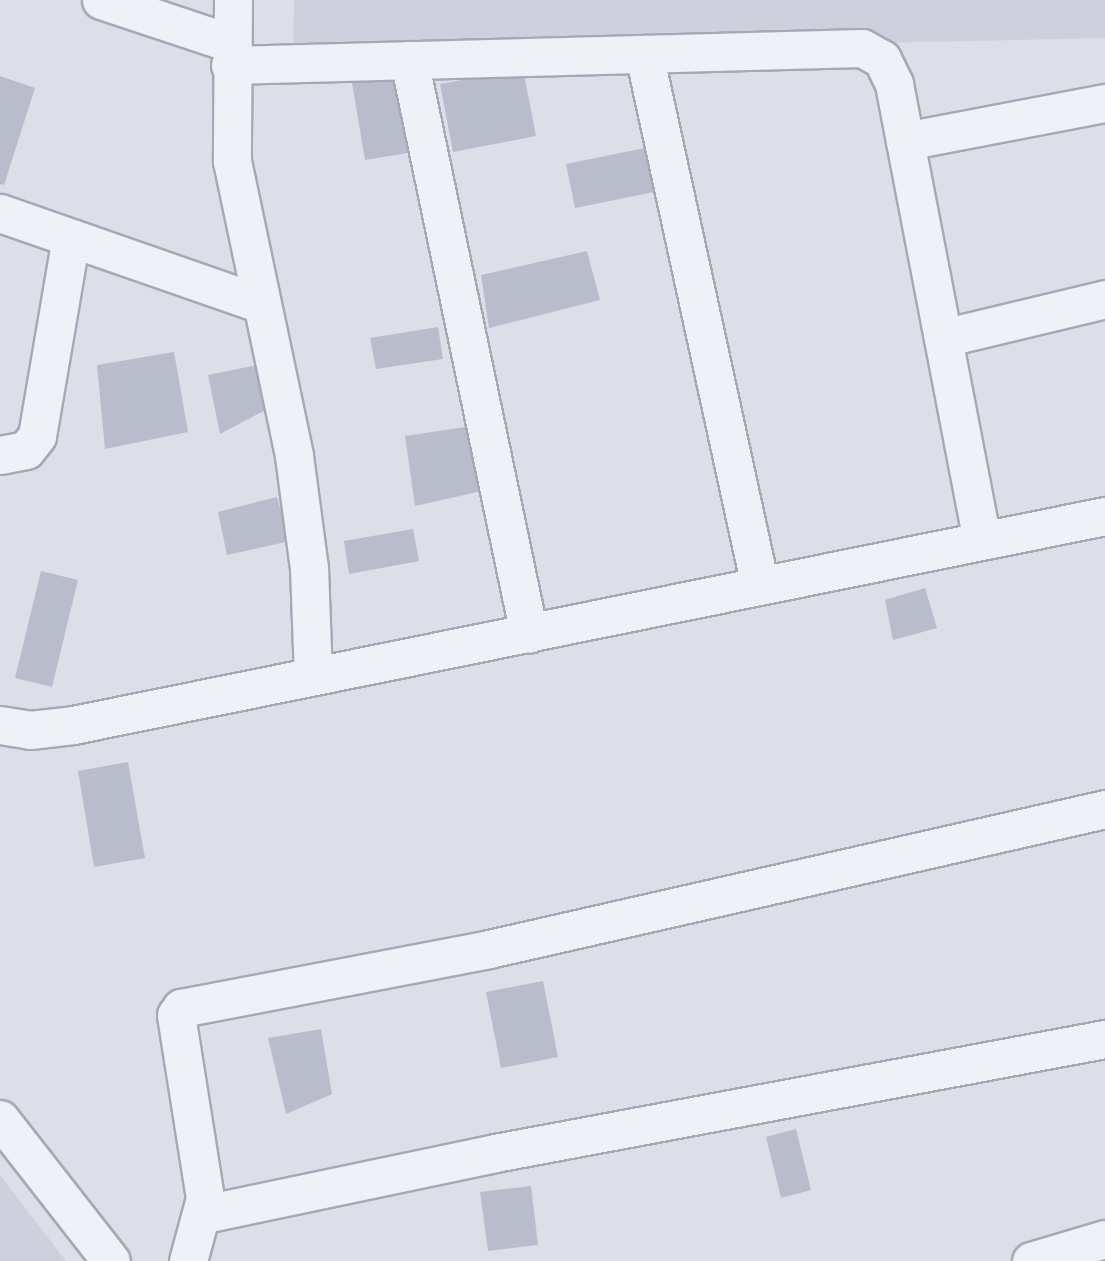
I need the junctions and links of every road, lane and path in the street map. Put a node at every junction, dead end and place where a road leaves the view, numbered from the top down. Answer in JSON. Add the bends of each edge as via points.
{"nodes":[{"id":1,"x":101,"y":0,"type":"edge"},
{"id":2,"x":233,"y":0,"type":"edge"},
{"id":3,"x":230,"y":54,"type":"junction"},
{"id":4,"x":644,"y":54,"type":"junction"},
{"id":5,"x":409,"y":60,"type":"junction"},
{"id":6,"x":1105,"y":103,"type":"edge"},
{"id":7,"x":905,"y":141,"type":"junction"},
{"id":8,"x":0,"y":213,"type":"edge"},
{"id":9,"x":71,"y":238,"type":"junction"},
{"id":10,"x":1105,"y":299,"type":"edge"},
{"id":11,"x":261,"y":304,"type":"junction"},
{"id":12,"x":943,"y":338,"type":"junction"},
{"id":13,"x":0,"y":455,"type":"edge"},
{"id":14,"x":1105,"y":516,"type":"edge"},
{"id":15,"x":982,"y":540,"type":"junction"},
{"id":16,"x":760,"y":586,"type":"junction"},
{"id":17,"x":529,"y":634,"type":"junction"},
{"id":18,"x":313,"y":676,"type":"junction"},
{"id":19,"x":0,"y":725,"type":"edge"},
{"id":20,"x":1105,"y":809,"type":"edge"},
{"id":21,"x":1105,"y":1039,"type":"edge"},
{"id":22,"x":0,"y":1119,"type":"edge"},
{"id":23,"x":204,"y":1214,"type":"junction"},
{"id":24,"x":1105,"y":1238,"type":"edge"},
{"id":25,"x":111,"y":1261,"type":"edge"},
{"id":26,"x":188,"y":1261,"type":"edge"},
{"id":27,"x":1031,"y":1261,"type":"edge"}],
"edges":[{"from":1,"to":3,"type":"street"},
{"from":2,"to":3,"type":"street"},
{"from":3,"to":5,"type":"street"},
{"from":3,"to":11,"type":"street","via":[[232,161]]},
{"from":4,"to":5,"type":"street"},
{"from":4,"to":7,"type":"street","via":[[863,48],[882,59],[894,84]]},
{"from":4,"to":16,"type":"street"},
{"from":5,"to":17,"type":"street"},
{"from":6,"to":7,"type":"street"},
{"from":7,"to":12,"type":"street"},
{"from":8,"to":9,"type":"street"},
{"from":9,"to":11,"type":"street"},
{"from":9,"to":13,"type":"street","via":[[37,436],[26,450]]},
{"from":10,"to":12,"type":"street"},
{"from":11,"to":18,"type":"street","via":[[294,456],[309,568]]},
{"from":12,"to":15,"type":"street"},
{"from":14,"to":15,"type":"street"},
{"from":15,"to":16,"type":"street"},
{"from":16,"to":17,"type":"street"},
{"from":17,"to":18,"type":"street"},
{"from":18,"to":19,"type":"street","via":[[73,725],[30,730]]},
{"from":20,"to":23,"type":"street","via":[[489,949],[181,1008],[176,1014],[204,1183]]},
{"from":21,"to":23,"type":"street","via":[[495,1153]]},
{"from":22,"to":25,"type":"street"},
{"from":23,"to":26,"type":"street"},
{"from":24,"to":27,"type":"street"}]}
